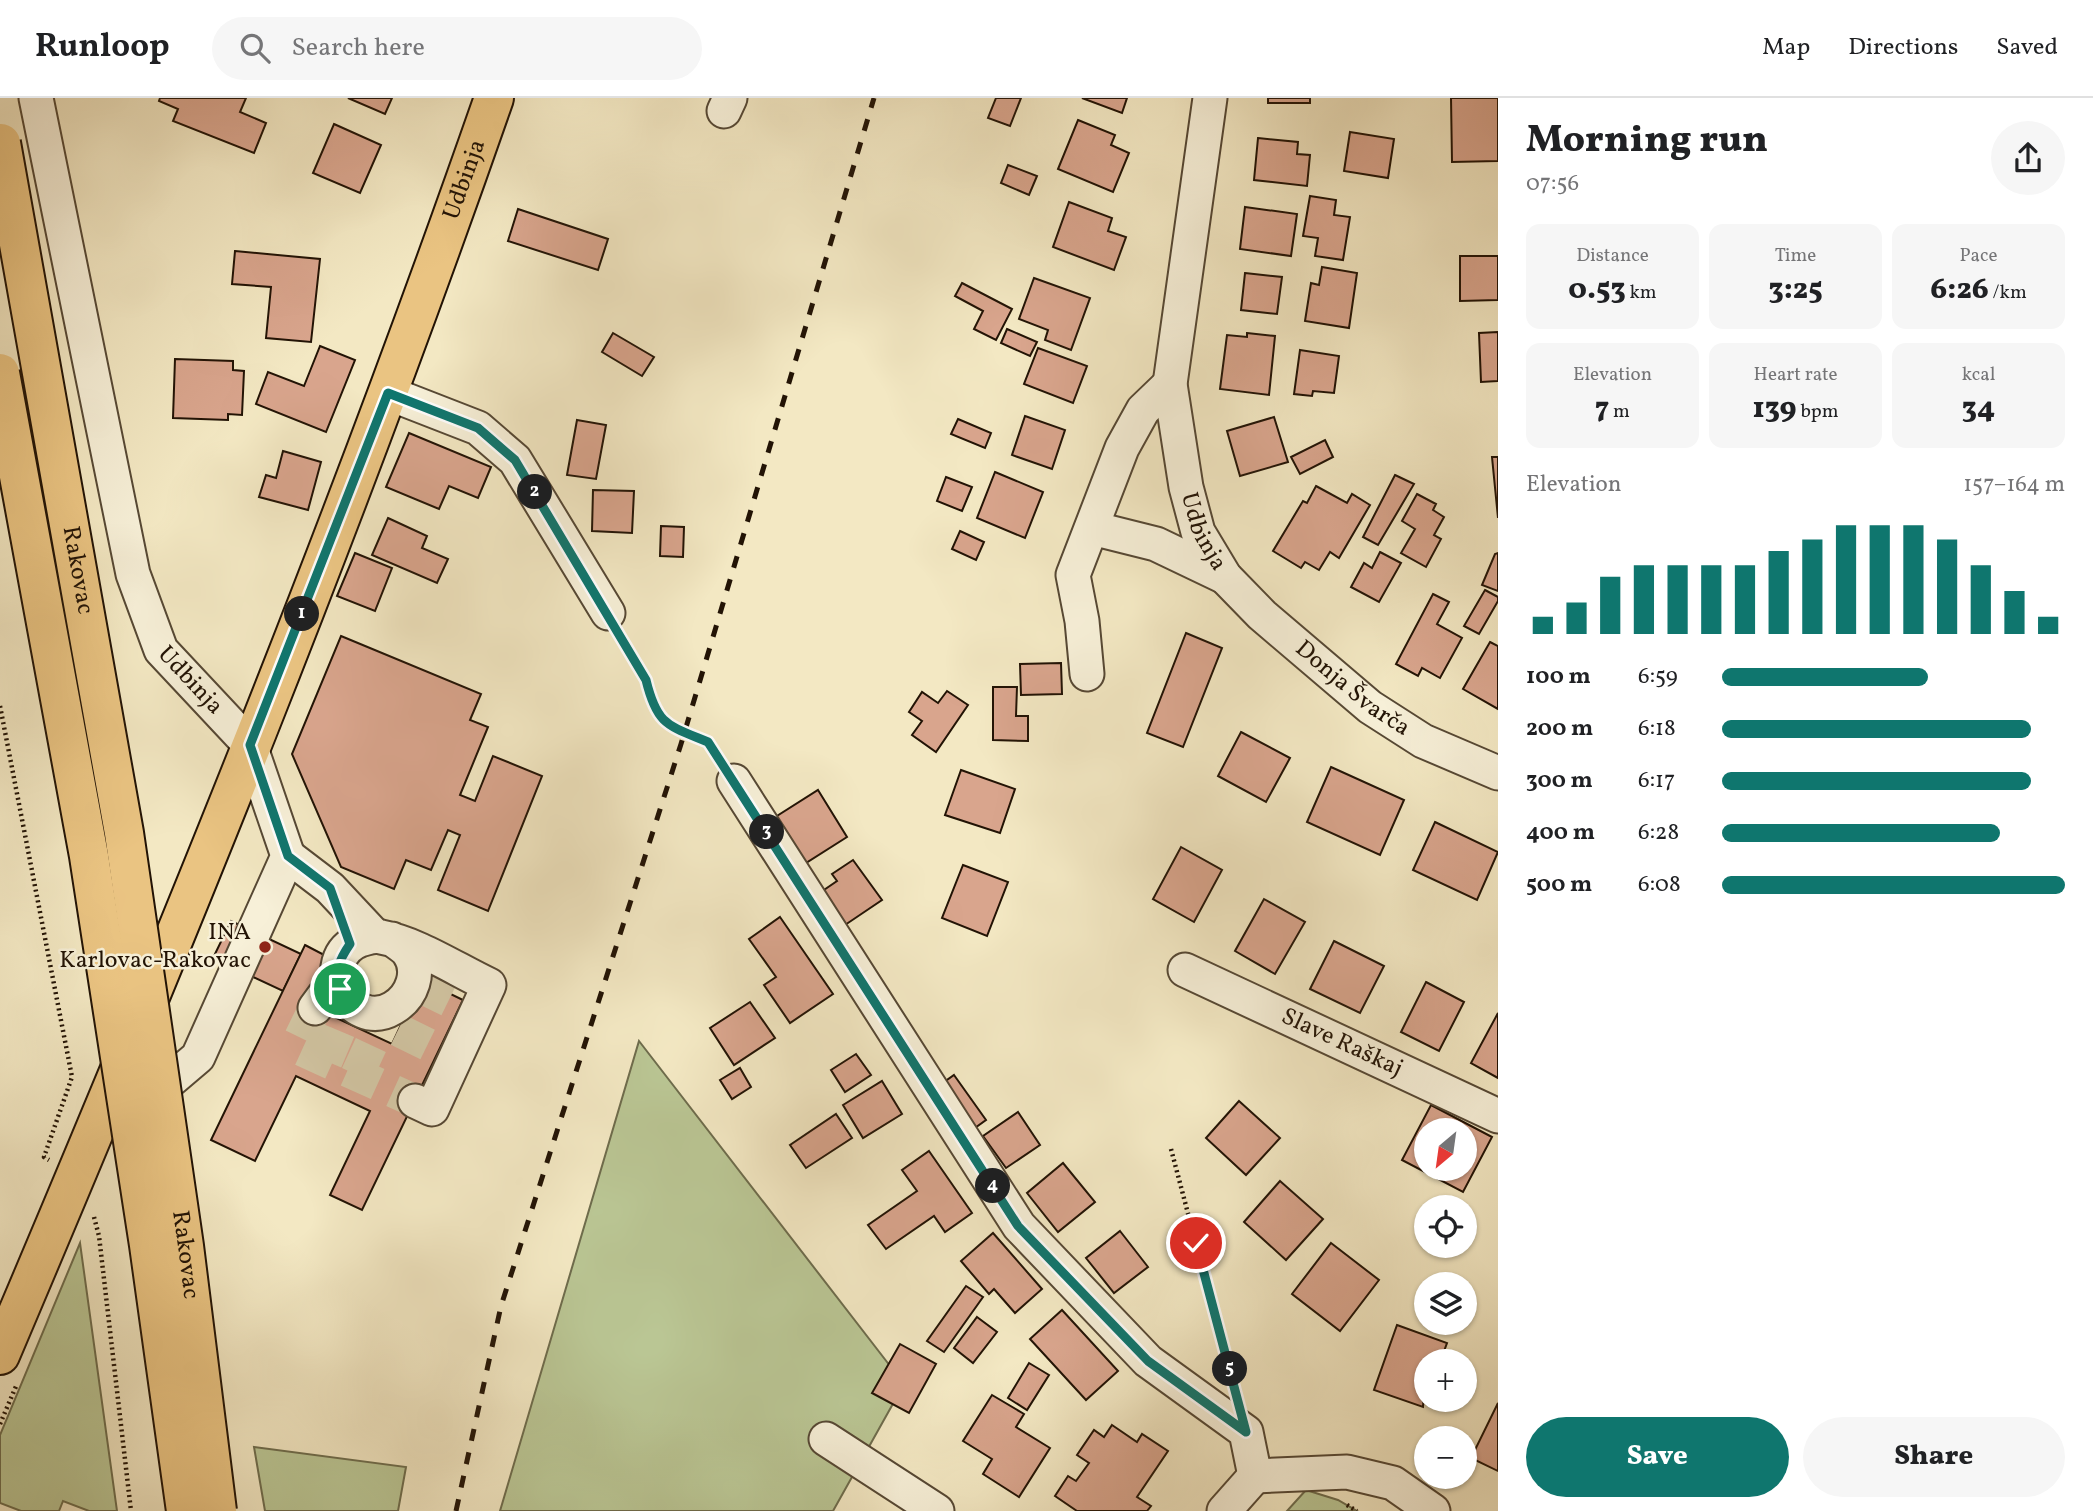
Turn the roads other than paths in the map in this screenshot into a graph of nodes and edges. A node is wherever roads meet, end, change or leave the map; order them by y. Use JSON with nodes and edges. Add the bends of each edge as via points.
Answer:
{"nodes":[{"id":1,"x":36,"y":98,"type":"edge"},
{"id":2,"x":494,"y":98,"type":"edge"},
{"id":3,"x":1210,"y":98,"type":"edge"},
{"id":4,"x":1,"y":143,"type":"edge"},
{"id":5,"x":0,"y":373,"type":"edge"},
{"id":6,"x":1170,"y":384,"type":"junction"},
{"id":7,"x":388,"y":393,"type":"junction"},
{"id":8,"x":1092,"y":528,"type":"junction"},
{"id":9,"x":1225,"y":577,"type":"junction"},
{"id":10,"x":608,"y":613,"type":"road end"},
{"id":11,"x":1087,"y":674,"type":"dead end"},
{"id":12,"x":250,"y":745,"type":"junction"},
{"id":13,"x":1498,"y":773,"type":"edge"},
{"id":14,"x":734,"y":781,"type":"road end"},
{"id":15,"x":288,"y":856,"type":"junction"},
{"id":16,"x":372,"y":939,"type":"junction"},
{"id":17,"x":1185,"y":970,"type":"dead end"},
{"id":18,"x":415,"y":1101,"type":"tunnel mouth"},
{"id":19,"x":1498,"y":1116,"type":"edge"},
{"id":20,"x":88,"y":1150,"type":"junction"},
{"id":21,"x":0,"y":1355,"type":"edge"},
{"id":22,"x":826,"y":1439,"type":"dead end"},
{"id":23,"x":1255,"y":1476,"type":"junction"},
{"id":24,"x":186,"y":1511,"type":"edge"},
{"id":25,"x":217,"y":1511,"type":"edge"},
{"id":26,"x":937,"y":1511,"type":"edge"},
{"id":27,"x":1224,"y":1511,"type":"edge"},
{"id":28,"x":1433,"y":1511,"type":"edge"}],
"edges":[{"from":1,"to":12,"type":"street","name":"Udbinja","via":[[133,574],[161,650]]},
{"from":2,"to":7,"type":"main road","name":"Udbinja"},
{"from":3,"to":6,"type":"street","name":"Udbinja"},
{"from":4,"to":25,"type":"main road","name":"Rakovac","bridge":true,"via":[[124,833]]},
{"from":5,"to":24,"type":"main road","name":"Rakovac","bridge":true,"via":[[89,856]]},
{"from":6,"to":8,"type":"street","via":[[1143,410],[1122,448]]},
{"from":6,"to":9,"type":"street","name":"Udbinja","via":[[1198,533]]},
{"from":7,"to":10,"type":"street","via":[[478,428],[515,460]]},
{"from":7,"to":12,"type":"main road","name":"Udbinja"},
{"from":8,"to":9,"type":"street","name":"Udbinja","via":[[1156,544]]},
{"from":8,"to":11,"type":"street","via":[[1073,575]]},
{"from":9,"to":13,"type":"street","name":"Donja Švarča","via":[[1262,615],[1370,707],[1423,741]]},
{"from":12,"to":15,"type":"street"},
{"from":12,"to":20,"type":"main road"},
{"from":14,"to":23,"type":"street","via":[[1018,1226],[1148,1361],[1246,1432]]},
{"from":15,"to":16,"type":"street","via":[[330,888]]},
{"from":15,"to":20,"type":"street","via":[[198,1057]]},
{"from":16,"to":16,"type":"street","via":[[409,953],[415,972],[369,1008],[338,961]]},
{"from":16,"to":18,"type":"street","via":[[489,985],[458,1031],[432,1109]]},
{"from":17,"to":19,"type":"street","name":"Slave Raškaj"},
{"from":20,"to":21,"type":"main road"},
{"from":22,"to":26,"type":"street"},
{"from":23,"to":27,"type":"street"},
{"from":23,"to":28,"type":"street","via":[[1347,1472],[1393,1483]]}]}
